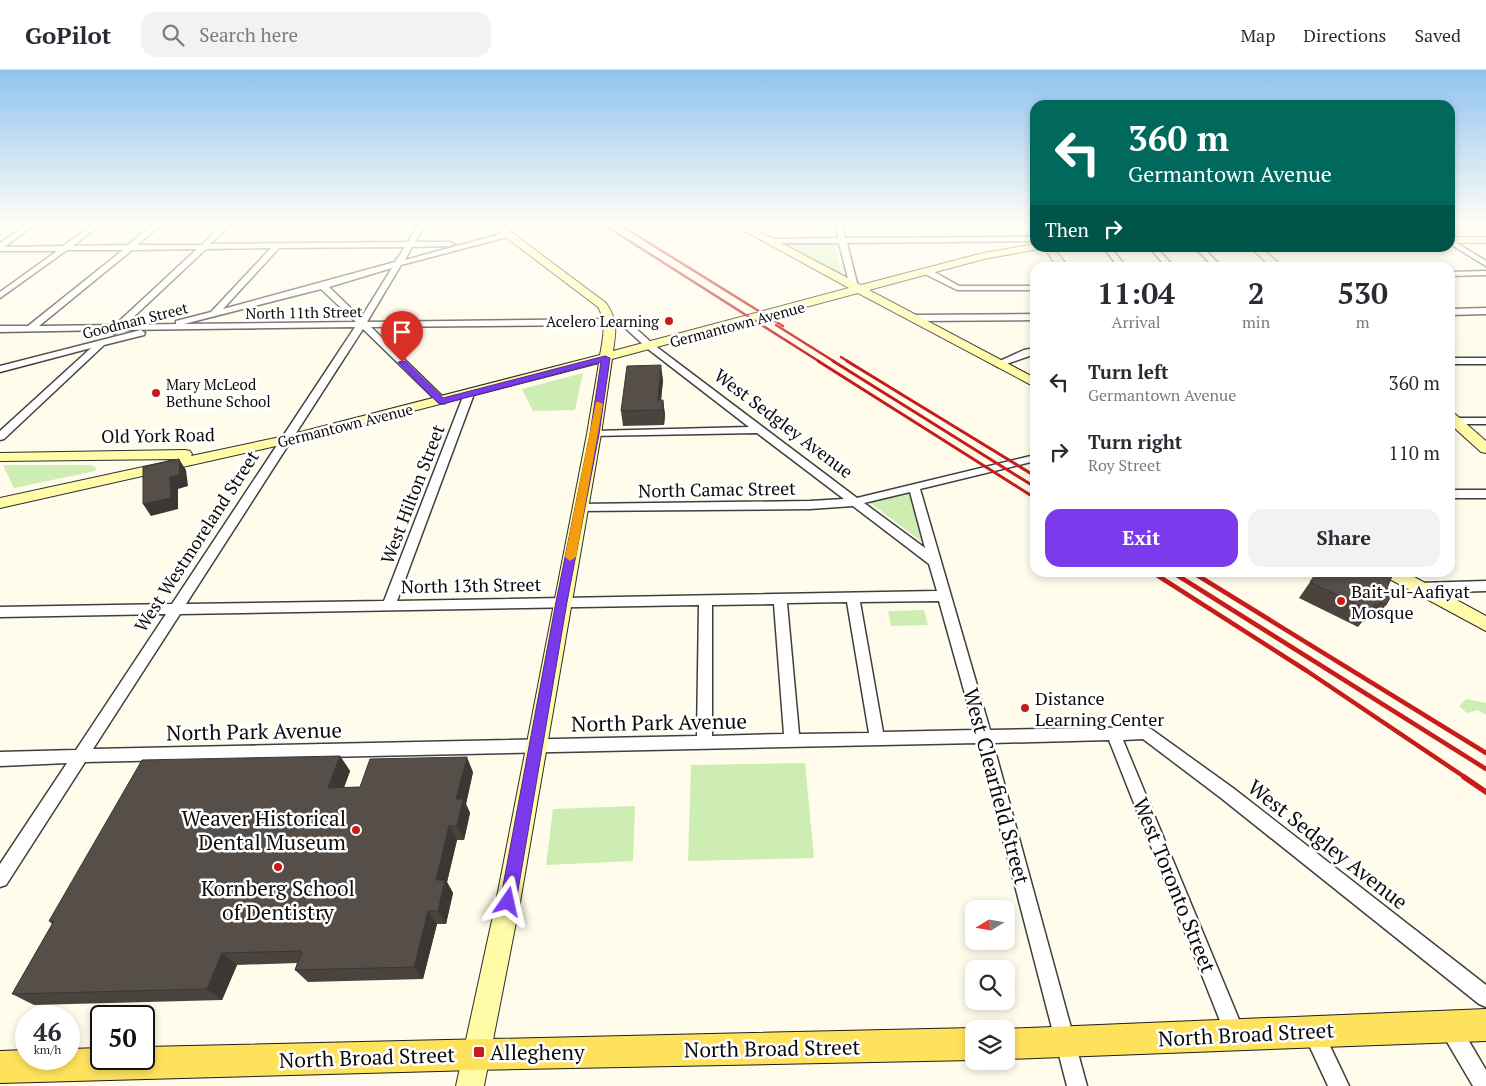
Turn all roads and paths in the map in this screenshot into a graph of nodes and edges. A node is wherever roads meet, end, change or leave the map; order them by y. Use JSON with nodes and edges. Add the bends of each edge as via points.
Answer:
{"nodes":[{"id":1,"x":35,"y":270,"type":"edge"},
{"id":2,"x":102,"y":270,"type":"edge"},
{"id":3,"x":179,"y":270,"type":"edge"},
{"id":4,"x":254,"y":270,"type":"edge"},
{"id":5,"x":378,"y":270,"type":"edge"},
{"id":6,"x":394,"y":270,"type":"edge"},
{"id":7,"x":555,"y":270,"type":"edge"},
{"id":8,"x":823,"y":270,"type":"edge"},
{"id":9,"x":851,"y":270,"type":"edge"},
{"id":10,"x":933,"y":270,"type":"edge"},
{"id":11,"x":928,"y":272,"type":"junction"},
{"id":12,"x":1486,"y":273,"type":"edge"},
{"id":13,"x":1455,"y":274,"type":"edge"},
{"id":14,"x":323,"y":286,"type":"junction"},
{"id":15,"x":1030,"y":288,"type":"edge"},
{"id":16,"x":857,"y":289,"type":"junction"},
{"id":17,"x":0,"y":296,"type":"edge"},
{"id":18,"x":1486,"y":311,"type":"edge"},
{"id":19,"x":1455,"y":312,"type":"edge"},
{"id":20,"x":214,"y":314,"type":"junction"},
{"id":21,"x":1030,"y":317,"type":"edge"},
{"id":22,"x":608,"y":318,"type":"junction"},
{"id":23,"x":913,"y":318,"type":"junction"},
{"id":24,"x":362,"y":324,"type":"junction"},
{"id":25,"x":116,"y":328,"type":"junction"},
{"id":26,"x":160,"y":328,"type":"junction"},
{"id":27,"x":0,"y":329,"type":"edge"},
{"id":28,"x":30,"y":329,"type":"junction"},
{"id":29,"x":102,"y":343,"type":"junction"},
{"id":30,"x":651,"y":347,"type":"junction"},
{"id":31,"x":1030,"y":352,"type":"edge"},
{"id":32,"x":605,"y":358,"type":"junction"},
{"id":33,"x":1455,"y":361,"type":"edge"},
{"id":34,"x":1486,"y":361,"type":"edge"},
{"id":35,"x":998,"y":364,"type":"junction"},
{"id":36,"x":0,"y":369,"type":"edge"},
{"id":37,"x":1030,"y":380,"type":"edge"},
{"id":38,"x":469,"y":394,"type":"junction"},
{"id":39,"x":442,"y":401,"type":"junction"},
{"id":40,"x":1455,"y":420,"type":"edge"},
{"id":41,"x":1486,"y":420,"type":"edge"},
{"id":42,"x":1455,"y":423,"type":"edge"},
{"id":43,"x":759,"y":430,"type":"junction"},
{"id":44,"x":594,"y":434,"type":"junction"},
{"id":45,"x":0,"y":437,"type":"edge"},
{"id":46,"x":284,"y":440,"type":"junction"},
{"id":47,"x":1486,"y":449,"type":"edge"},
{"id":48,"x":230,"y":452,"type":"junction"},
{"id":49,"x":87,"y":456,"type":"junction"},
{"id":50,"x":0,"y":457,"type":"edge"},
{"id":51,"x":1030,"y":459,"type":"edge"},
{"id":52,"x":106,"y":480,"type":"junction"},
{"id":53,"x":914,"y":488,"type":"junction"},
{"id":54,"x":1455,"y":494,"type":"edge"},
{"id":55,"x":1486,"y":494,"type":"edge"},
{"id":56,"x":854,"y":502,"type":"junction"},
{"id":57,"x":1,"y":505,"type":"edge"},
{"id":58,"x":580,"y":508,"type":"junction"},
{"id":59,"x":934,"y":561,"type":"junction"},
{"id":60,"x":1399,"y":577,"type":"edge"},
{"id":61,"x":1486,"y":586,"type":"edge"},
{"id":62,"x":1419,"y":588,"type":"junction"},
{"id":63,"x":943,"y":596,"type":"junction"},
{"id":64,"x":853,"y":598,"type":"junction"},
{"id":65,"x":780,"y":599,"type":"junction"},
{"id":66,"x":706,"y":601,"type":"junction"},
{"id":67,"x":562,"y":602,"type":"junction"},
{"id":68,"x":388,"y":606,"type":"junction"},
{"id":69,"x":174,"y":610,"type":"junction"},
{"id":70,"x":0,"y":612,"type":"edge"},
{"id":71,"x":1486,"y":624,"type":"edge"},
{"id":72,"x":1138,"y":734,"type":"joint"},
{"id":73,"x":1114,"y":735,"type":"junction"},
{"id":74,"x":983,"y":736,"type":"junction"},
{"id":75,"x":877,"y":738,"type":"junction"},
{"id":76,"x":792,"y":740,"type":"junction"},
{"id":77,"x":704,"y":742,"type":"junction"},
{"id":78,"x":536,"y":746,"type":"junction"},
{"id":79,"x":80,"y":756,"type":"junction"},
{"id":80,"x":0,"y":760,"type":"edge"},
{"id":81,"x":0,"y":879,"type":"edge"},
{"id":82,"x":1486,"y":996,"type":"edge"},
{"id":83,"x":1486,"y":1024,"type":"edge"},
{"id":84,"x":1448,"y":1026,"type":"junction"},
{"id":85,"x":1312,"y":1030,"type":"junction"},
{"id":86,"x":1236,"y":1035,"type":"junction"},
{"id":87,"x":1065,"y":1042,"type":"junction"},
{"id":88,"x":1015,"y":1043,"type":"edge"},
{"id":89,"x":965,"y":1044,"type":"edge"},
{"id":90,"x":476,"y":1054,"type":"junction"},
{"id":91,"x":0,"y":1067,"type":"edge"},
{"id":92,"x":470,"y":1086,"type":"edge"},
{"id":93,"x":1077,"y":1086,"type":"edge"},
{"id":94,"x":1339,"y":1086,"type":"edge"},
{"id":95,"x":1484,"y":1086,"type":"edge"}],
"edges":[{"from":1,"to":17,"type":"street"},
{"from":2,"to":28,"type":"street"},
{"from":3,"to":25,"type":"street"},
{"from":4,"to":20,"type":"street"},
{"from":5,"to":14,"type":"street","name":"Goodman Street"},
{"from":6,"to":24,"type":"street","name":"West Westmoreland Street"},
{"from":7,"to":22,"type":"main road","name":"West Sedgley Avenue","via":[[602,305]]},
{"from":8,"to":16,"type":"main road"},
{"from":9,"to":16,"type":"street"},
{"from":10,"to":11,"type":"main road","name":"Germantown Avenue"},
{"from":11,"to":15,"type":"street","via":[[957,288]]},
{"from":11,"to":16,"type":"main road","name":"Germantown Avenue"},
{"from":12,"to":13,"type":"street"},
{"from":14,"to":20,"type":"street","name":"Goodman Street"},
{"from":14,"to":24,"type":"street"},
{"from":16,"to":23,"type":"main road"},
{"from":16,"to":30,"type":"main road","name":"Germantown Avenue"},
{"from":18,"to":19,"type":"street"},
{"from":20,"to":26,"type":"street","name":"Goodman Street"},
{"from":21,"to":23,"type":"street"},
{"from":22,"to":24,"type":"street","name":"North 11th Street"},
{"from":22,"to":30,"type":"street","name":"West Sedgley Avenue","via":[[626,324]]},
{"from":22,"to":32,"type":"main road","via":[[609,339]]},
{"from":23,"to":35,"type":"main road"},
{"from":24,"to":26,"type":"street","name":"North 11th Street"},
{"from":24,"to":39,"type":"street"},
{"from":24,"to":46,"type":"street","name":"West Westmoreland Street"},
{"from":25,"to":26,"type":"street","name":"North 11th Street"},
{"from":25,"to":28,"type":"street","name":"North 11th Street"},
{"from":25,"to":29,"type":"street"},
{"from":26,"to":29,"type":"street","name":"Goodman Street"},
{"from":27,"to":28,"type":"street","name":"North 11th Street"},
{"from":29,"to":36,"type":"street","name":"Goodman Street"},
{"from":29,"to":45,"type":"street"},
{"from":30,"to":32,"type":"main road","name":"Germantown Avenue"},
{"from":30,"to":43,"type":"street","name":"West Sedgley Avenue"},
{"from":31,"to":35,"type":"street"},
{"from":32,"to":38,"type":"main road","name":"Germantown Avenue"},
{"from":32,"to":44,"type":"main road"},
{"from":33,"to":34,"type":"street"},
{"from":35,"to":37,"type":"main road"},
{"from":38,"to":39,"type":"main road","name":"Germantown Avenue"},
{"from":38,"to":68,"type":"street","name":"West Hilton Street"},
{"from":39,"to":46,"type":"main road","name":"Germantown Avenue"},
{"from":40,"to":41,"type":"street"},
{"from":42,"to":47,"type":"main road"},
{"from":43,"to":44,"type":"street"},
{"from":43,"to":56,"type":"street","name":"West Sedgley Avenue"},
{"from":44,"to":58,"type":"main road"},
{"from":46,"to":48,"type":"main road","name":"Germantown Avenue"},
{"from":46,"to":69,"type":"street","name":"West Westmoreland Street"},
{"from":48,"to":49,"type":"main road","name":"Old York Road"},
{"from":48,"to":52,"type":"main road","name":"Germantown Avenue"},
{"from":49,"to":50,"type":"main road","name":"Old York Road"},
{"from":49,"to":52,"type":"main road","name":"Old York Road","via":[[106,464]]},
{"from":51,"to":53,"type":"street","name":"North Camac Street"},
{"from":52,"to":57,"type":"main road","name":"Germantown Avenue"},
{"from":53,"to":56,"type":"street","name":"North Camac Street"},
{"from":53,"to":59,"type":"street","name":"West Clearfield Street"},
{"from":54,"to":55,"type":"street"},
{"from":56,"to":58,"type":"street","name":"North Camac Street"},
{"from":56,"to":59,"type":"street","name":"West Sedgley Avenue"},
{"from":58,"to":67,"type":"main road"},
{"from":59,"to":63,"type":"street","name":"West Clearfield Street"},
{"from":60,"to":62,"type":"main road"},
{"from":61,"to":62,"type":"street"},
{"from":62,"to":71,"type":"main road"},
{"from":63,"to":64,"type":"street","name":"North 13th Street"},
{"from":63,"to":74,"type":"street","name":"West Clearfield Street"},
{"from":64,"to":65,"type":"street","name":"North 13th Street"},
{"from":64,"to":75,"type":"street"},
{"from":65,"to":66,"type":"street","name":"North 13th Street"},
{"from":65,"to":76,"type":"street"},
{"from":66,"to":67,"type":"street","name":"North 13th Street"},
{"from":66,"to":77,"type":"street"},
{"from":67,"to":68,"type":"street","name":"North 13th Street"},
{"from":67,"to":78,"type":"main road"},
{"from":68,"to":69,"type":"street","name":"North 13th Street"},
{"from":69,"to":70,"type":"street","name":"North 13th Street"},
{"from":69,"to":79,"type":"street","name":"West Westmoreland Street"},
{"from":72,"to":73,"type":"street","name":"North Park Avenue"},
{"from":72,"to":82,"type":"street","name":"West Sedgley Avenue","via":[[1146,734],[1188,763]]},
{"from":73,"to":74,"type":"street","name":"North Park Avenue"},
{"from":73,"to":86,"type":"street","name":"West Toronto Street"},
{"from":74,"to":75,"type":"street","name":"North Park Avenue"},
{"from":74,"to":87,"type":"street","name":"West Clearfield Street"},
{"from":75,"to":76,"type":"street","name":"North Park Avenue"},
{"from":76,"to":77,"type":"street","name":"North Park Avenue"},
{"from":77,"to":78,"type":"street","name":"North Park Avenue"},
{"from":78,"to":79,"type":"street","name":"North Park Avenue"},
{"from":78,"to":90,"type":"main road"},
{"from":79,"to":80,"type":"street","name":"North Park Avenue"},
{"from":79,"to":81,"type":"street","name":"West Westmoreland Street"},
{"from":83,"to":84,"type":"main road","name":"North Broad Street"},
{"from":84,"to":85,"type":"main road","name":"North Broad Street"},
{"from":84,"to":95,"type":"street"},
{"from":85,"to":86,"type":"main road","name":"North Broad Street"},
{"from":85,"to":94,"type":"street"},
{"from":86,"to":87,"type":"main road","name":"North Broad Street"},
{"from":87,"to":88,"type":"main road","name":"North Broad Street"},
{"from":87,"to":93,"type":"street","name":"West Clearfield Street"},
{"from":89,"to":90,"type":"main road","name":"North Broad Street"},
{"from":90,"to":91,"type":"main road","name":"North Broad Street"},
{"from":90,"to":92,"type":"main road"}]}
